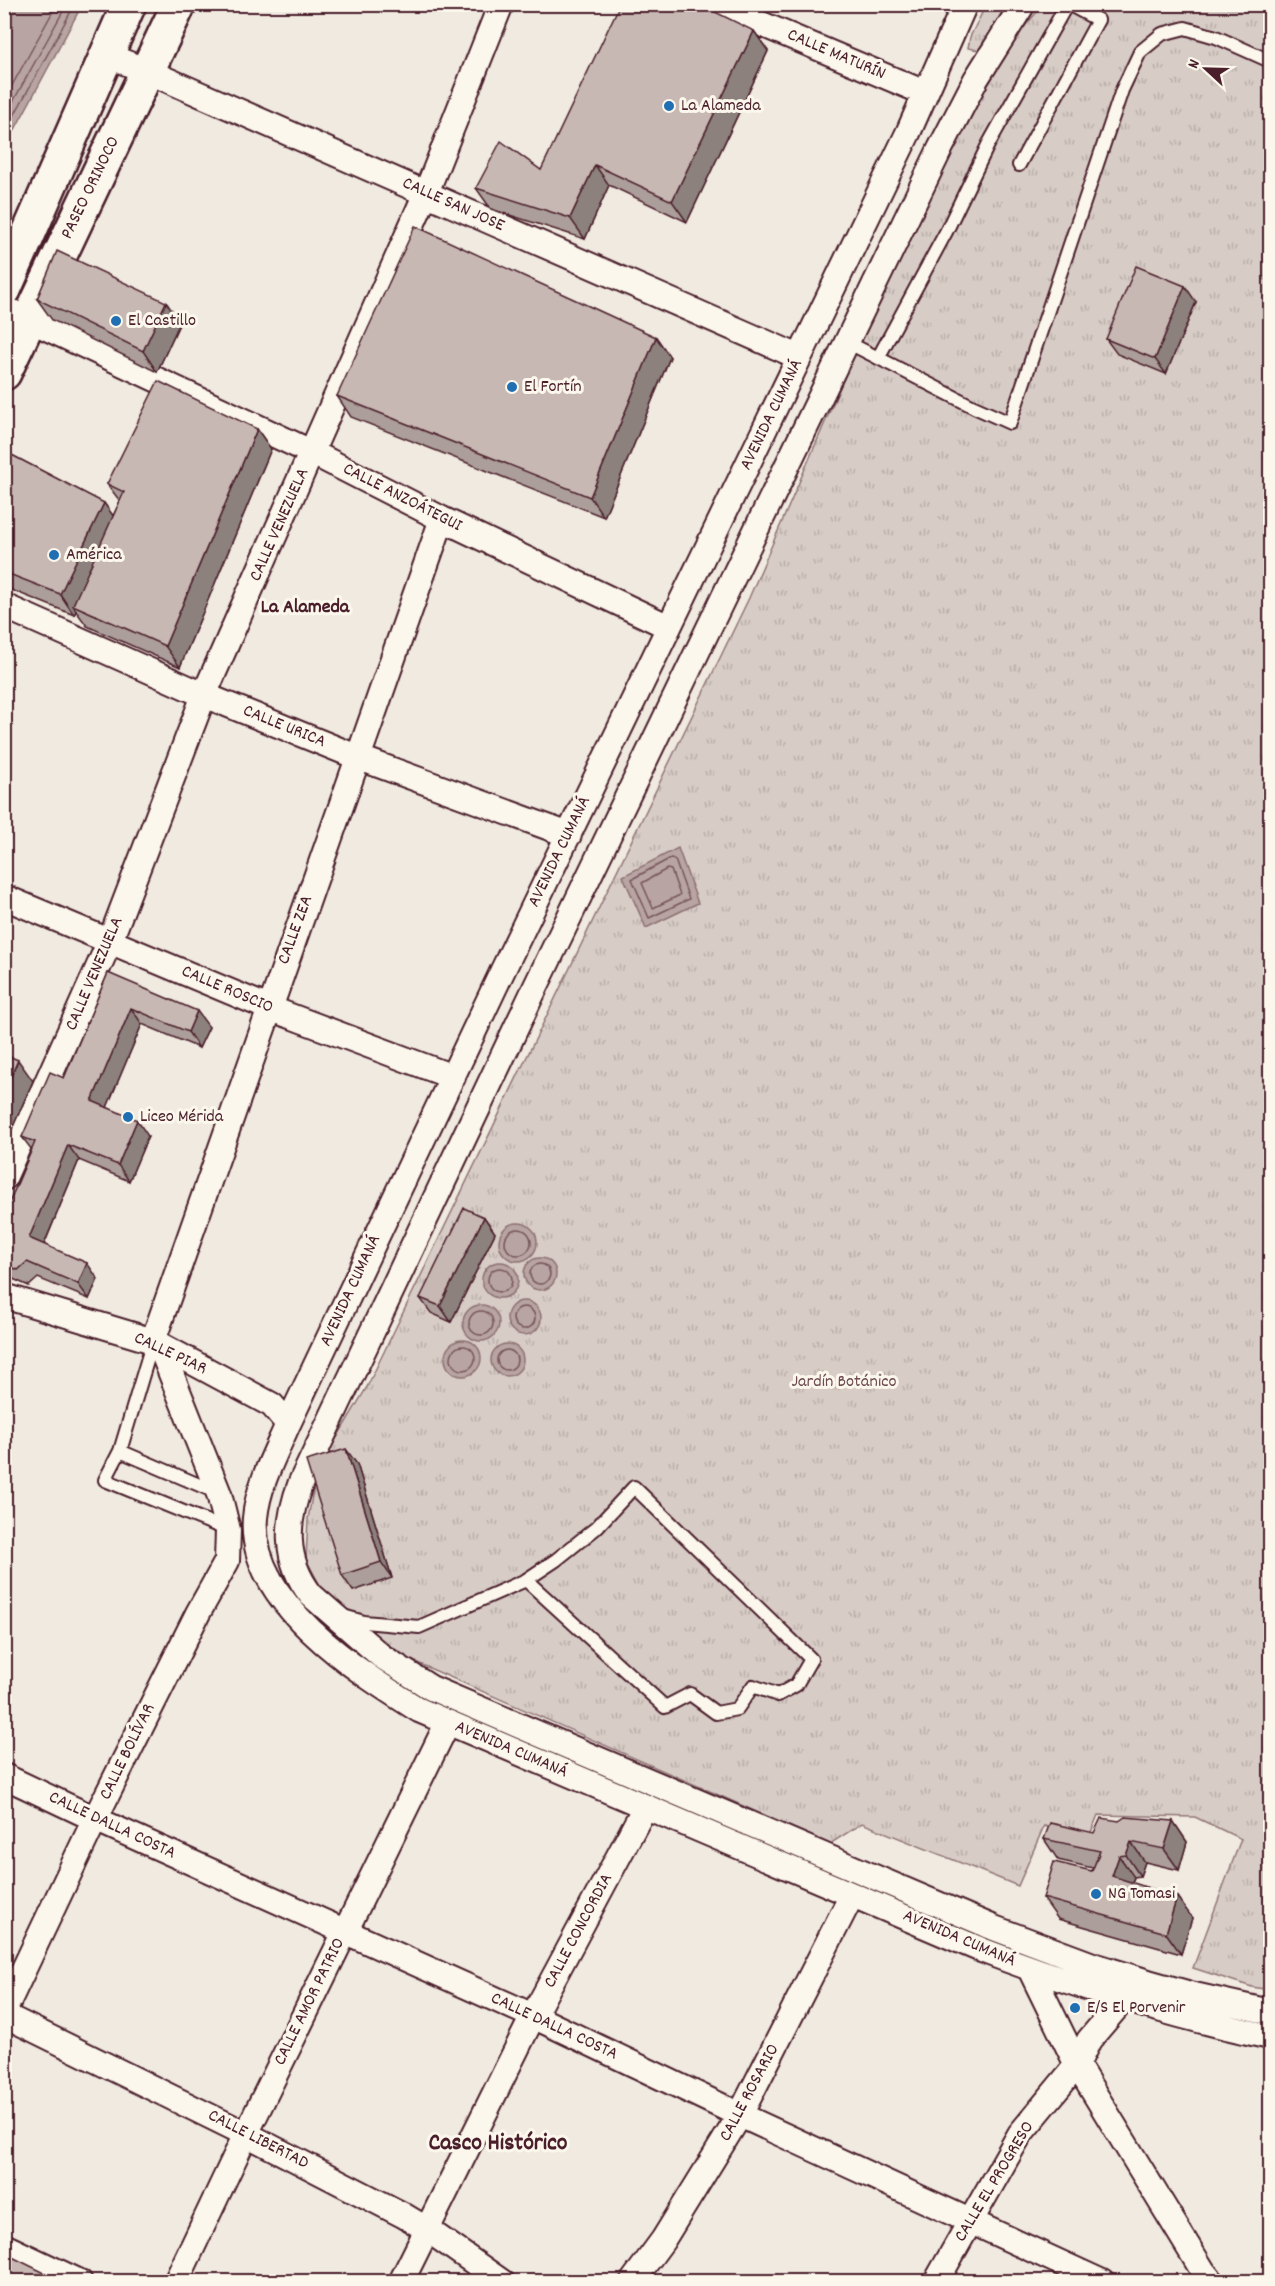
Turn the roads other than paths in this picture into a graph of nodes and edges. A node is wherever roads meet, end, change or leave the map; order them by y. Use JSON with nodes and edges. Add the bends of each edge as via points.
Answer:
{"nodes":[{"id":1,"x":129,"y":4,"type":"edge"},
{"id":2,"x":179,"y":4,"type":"edge"},
{"id":3,"x":501,"y":4,"type":"edge"},
{"id":4,"x":714,"y":4,"type":"edge"},
{"id":5,"x":965,"y":4,"type":"edge"},
{"id":6,"x":1023,"y":4,"type":"edge"},
{"id":7,"x":1067,"y":4,"type":"edge"},
{"id":8,"x":106,"y":56,"type":"junction"},
{"id":9,"x":1270,"y":61,"type":"edge"},
{"id":10,"x":147,"y":71,"type":"junction"},
{"id":11,"x":925,"y":93,"type":"junction"},
{"id":12,"x":1019,"y":165,"type":"dead end"},
{"id":13,"x":426,"y":193,"type":"junction"},
{"id":14,"x":4,"y":290,"type":"edge"},
{"id":15,"x":17,"y":314,"type":"edge"},
{"id":16,"x":847,"y":342,"type":"junction"},
{"id":17,"x":800,"y":357,"type":"junction"},
{"id":18,"x":878,"y":358,"type":"junction"},
{"id":19,"x":4,"y":373,"type":"edge"},
{"id":20,"x":313,"y":453,"type":"junction"},
{"id":21,"x":442,"y":519,"type":"junction"},
{"id":22,"x":4,"y":606,"type":"edge"},
{"id":23,"x":669,"y":627,"type":"junction"},
{"id":24,"x":204,"y":695,"type":"junction"},
{"id":25,"x":357,"y":757,"type":"junction"},
{"id":26,"x":568,"y":835,"type":"junction"},
{"id":27,"x":4,"y":897,"type":"edge"},
{"id":28,"x":110,"y":941,"type":"junction"},
{"id":29,"x":268,"y":1008,"type":"junction"},
{"id":30,"x":453,"y":1077,"type":"junction"},
{"id":31,"x":4,"y":1178,"type":"edge"},
{"id":32,"x":4,"y":1296,"type":"edge"},
{"id":33,"x":156,"y":1343,"type":"junction"},
{"id":34,"x":288,"y":1424,"type":"junction"},
{"id":35,"x":120,"y":1451,"type":"junction"},
{"id":36,"x":219,"y":1494,"type":"junction"},
{"id":37,"x":228,"y":1530,"type":"junction"},
{"id":38,"x":526,"y":1580,"type":"junction"},
{"id":39,"x":328,"y":1611,"type":"junction"},
{"id":40,"x":447,"y":1724,"type":"junction"},
{"id":41,"x":4,"y":1776,"type":"edge"},
{"id":42,"x":645,"y":1807,"type":"junction"},
{"id":43,"x":95,"y":1819,"type":"junction"},
{"id":44,"x":852,"y":1895,"type":"junction"},
{"id":45,"x":345,"y":1931,"type":"junction"},
{"id":46,"x":1030,"y":1969,"type":"junction"},
{"id":47,"x":1123,"y":2000,"type":"junction"},
{"id":48,"x":1270,"y":2012,"type":"edge"},
{"id":49,"x":4,"y":2013,"type":"edge"},
{"id":50,"x":533,"y":2016,"type":"junction"},
{"id":51,"x":1270,"y":2037,"type":"edge"},
{"id":52,"x":1077,"y":2065,"type":"junction"},
{"id":53,"x":740,"y":2115,"type":"junction"},
{"id":54,"x":246,"y":2134,"type":"junction"},
{"id":55,"x":971,"y":2222,"type":"junction"},
{"id":56,"x":428,"y":2230,"type":"junction"},
{"id":57,"x":4,"y":2246,"type":"edge"},
{"id":58,"x":80,"y":2282,"type":"edge"},
{"id":59,"x":176,"y":2282,"type":"edge"},
{"id":60,"x":401,"y":2282,"type":"edge"},
{"id":61,"x":502,"y":2282,"type":"edge"},
{"id":62,"x":632,"y":2282,"type":"edge"},
{"id":63,"x":936,"y":2282,"type":"edge"},
{"id":64,"x":1102,"y":2282,"type":"edge"},
{"id":65,"x":1212,"y":2282,"type":"edge"}],
"edges":[{"from":1,"to":8,"type":"street","name":"PASEO ORINOCO"},
{"from":2,"to":10,"type":"street","name":"PASEO ORINOCO"},
{"from":3,"to":13,"type":"street","name":"CALLE VENEZUELA"},
{"from":4,"to":11,"type":"street","name":"CALLE MATURÍN"},
{"from":5,"to":11,"type":"street","name":"AVENIDA CUMANÁ"},
{"from":6,"to":16,"type":"street","name":"AVENIDA CUMANÁ","via":[[976,79]]},
{"from":7,"to":12,"type":"lane","via":[[1098,20]]},
{"from":7,"to":18,"type":"lane","via":[[988,145]]},
{"from":8,"to":10,"type":"street","name":"CALLE SAN JOSE"},
{"from":8,"to":14,"type":"street","name":"PASEO ORINOCO"},
{"from":9,"to":18,"type":"lane","via":[[1185,28],[1162,34],[1140,52],[1122,90],[1010,423]]},
{"from":10,"to":13,"type":"street","name":"CALLE SAN JOSE"},
{"from":10,"to":15,"type":"street","name":"PASEO ORINOCO"},
{"from":11,"to":17,"type":"street","name":"AVENIDA CUMANÁ"},
{"from":13,"to":17,"type":"street","name":"CALLE SAN JOSE"},
{"from":13,"to":20,"type":"street","name":"CALLE VENEZUELA"},
{"from":15,"to":19,"type":"street","name":"PASEO ORINOCO"},
{"from":15,"to":20,"type":"street","name":"CALLE ANZOÁTEGUI"},
{"from":16,"to":18,"type":"lane"},
{"from":16,"to":39,"type":"street","name":"AVENIDA CUMANÁ","via":[[301,1482],[290,1520],[291,1553],[303,1585]]},
{"from":17,"to":23,"type":"street","name":"AVENIDA CUMANÁ"},
{"from":20,"to":21,"type":"street","name":"CALLE ANZOÁTEGUI"},
{"from":20,"to":24,"type":"street","name":"CALLE VENEZUELA"},
{"from":21,"to":23,"type":"street","name":"CALLE ANZOÁTEGUI"},
{"from":21,"to":25,"type":"street","name":"CALLE ZEA"},
{"from":22,"to":24,"type":"street","name":"CALLE URICA"},
{"from":23,"to":26,"type":"street","name":"AVENIDA CUMANÁ"},
{"from":24,"to":25,"type":"street","name":"CALLE URICA"},
{"from":24,"to":28,"type":"street","name":"CALLE VENEZUELA"},
{"from":25,"to":26,"type":"street","name":"CALLE URICA"},
{"from":25,"to":29,"type":"street","name":"CALLE ZEA"},
{"from":26,"to":30,"type":"street","name":"AVENIDA CUMANÁ"},
{"from":27,"to":28,"type":"street","name":"CALLE ROSCIO"},
{"from":28,"to":29,"type":"street","name":"CALLE ROSCIO"},
{"from":28,"to":31,"type":"street","name":"CALLE VENEZUELA"},
{"from":29,"to":30,"type":"street","name":"CALLE ROSCIO"},
{"from":29,"to":33,"type":"street","name":"CALLE ZEA"},
{"from":30,"to":34,"type":"street","name":"AVENIDA CUMANÁ"},
{"from":32,"to":33,"type":"street","name":"CALLE PIAR"},
{"from":33,"to":34,"type":"street","name":"CALLE PIAR","via":[[272,1405]]},
{"from":33,"to":35,"type":"lane"},
{"from":33,"to":36,"type":"street"},
{"from":34,"to":40,"type":"street","name":"AVENIDA CUMANÁ","via":[[261,1488],[255,1521],[267,1577],[294,1613],[366,1676]]},
{"from":35,"to":36,"type":"lane"},
{"from":35,"to":37,"type":"lane","via":[[105,1480]]},
{"from":36,"to":37,"type":"street"},
{"from":37,"to":43,"type":"street","name":"CALLE BOLÍVAR","via":[[227,1561]]},
{"from":38,"to":38,"type":"lane","via":[[596,1528],[634,1487],[811,1659],[796,1685],[778,1695],[753,1686],[737,1710],[716,1713],[690,1694],[664,1707]]},
{"from":38,"to":39,"type":"lane","via":[[419,1628],[364,1622]]},
{"from":39,"to":48,"type":"street","name":"AVENIDA CUMANÁ","via":[[381,1656],[458,1701],[994,1928],[1126,1975]]},
{"from":40,"to":42,"type":"street","name":"AVENIDA CUMANÁ"},
{"from":40,"to":45,"type":"street","name":"CALLE AMOR PATRIO"},
{"from":41,"to":43,"type":"street","name":"CALLE DALLA COSTA"},
{"from":42,"to":44,"type":"street","name":"AVENIDA CUMANÁ"},
{"from":42,"to":50,"type":"street","name":"CALLE CONCORDIA"},
{"from":43,"to":45,"type":"street","name":"CALLE DALLA COSTA"},
{"from":43,"to":49,"type":"street","name":"CALLE BOLÍVAR"},
{"from":44,"to":46,"type":"street","name":"AVENIDA CUMANÁ"},
{"from":44,"to":53,"type":"street","name":"CALLE ROSARIO"},
{"from":45,"to":50,"type":"street","name":"CALLE DALLA COSTA"},
{"from":45,"to":54,"type":"street","name":"CALLE AMOR PATRIO"},
{"from":46,"to":47,"type":"street","name":"AVENIDA CUMANÁ"},
{"from":46,"to":52,"type":"street"},
{"from":47,"to":51,"type":"street","name":"AVENIDA CUMANÁ"},
{"from":47,"to":52,"type":"street","name":"CALLE EL PROGRESO","via":[[1089,2040]]},
{"from":49,"to":54,"type":"street","name":"CALLE LIBERTAD"},
{"from":50,"to":53,"type":"street","name":"CALLE DALLA COSTA"},
{"from":50,"to":56,"type":"street","name":"CALLE CONCORDIA"},
{"from":52,"to":55,"type":"street","name":"CALLE EL PROGRESO","via":[[1020,2134]]},
{"from":52,"to":65,"type":"street"},
{"from":53,"to":55,"type":"street","name":"CALLE DALLA COSTA"},
{"from":53,"to":62,"type":"street","name":"CALLE ROSARIO","via":[[663,2240]]},
{"from":54,"to":56,"type":"street","name":"CALLE LIBERTAD"},
{"from":54,"to":59,"type":"street","name":"CALLE AMOR PATRIO"},
{"from":55,"to":63,"type":"street","name":"CALLE EL PROGRESO"},
{"from":55,"to":64,"type":"street","name":"CALLE DALLA COSTA"},
{"from":56,"to":60,"type":"street","name":"CALLE CONCORDIA"},
{"from":56,"to":61,"type":"street","name":"CALLE LIBERTAD"},
{"from":57,"to":58,"type":"street"}]}
